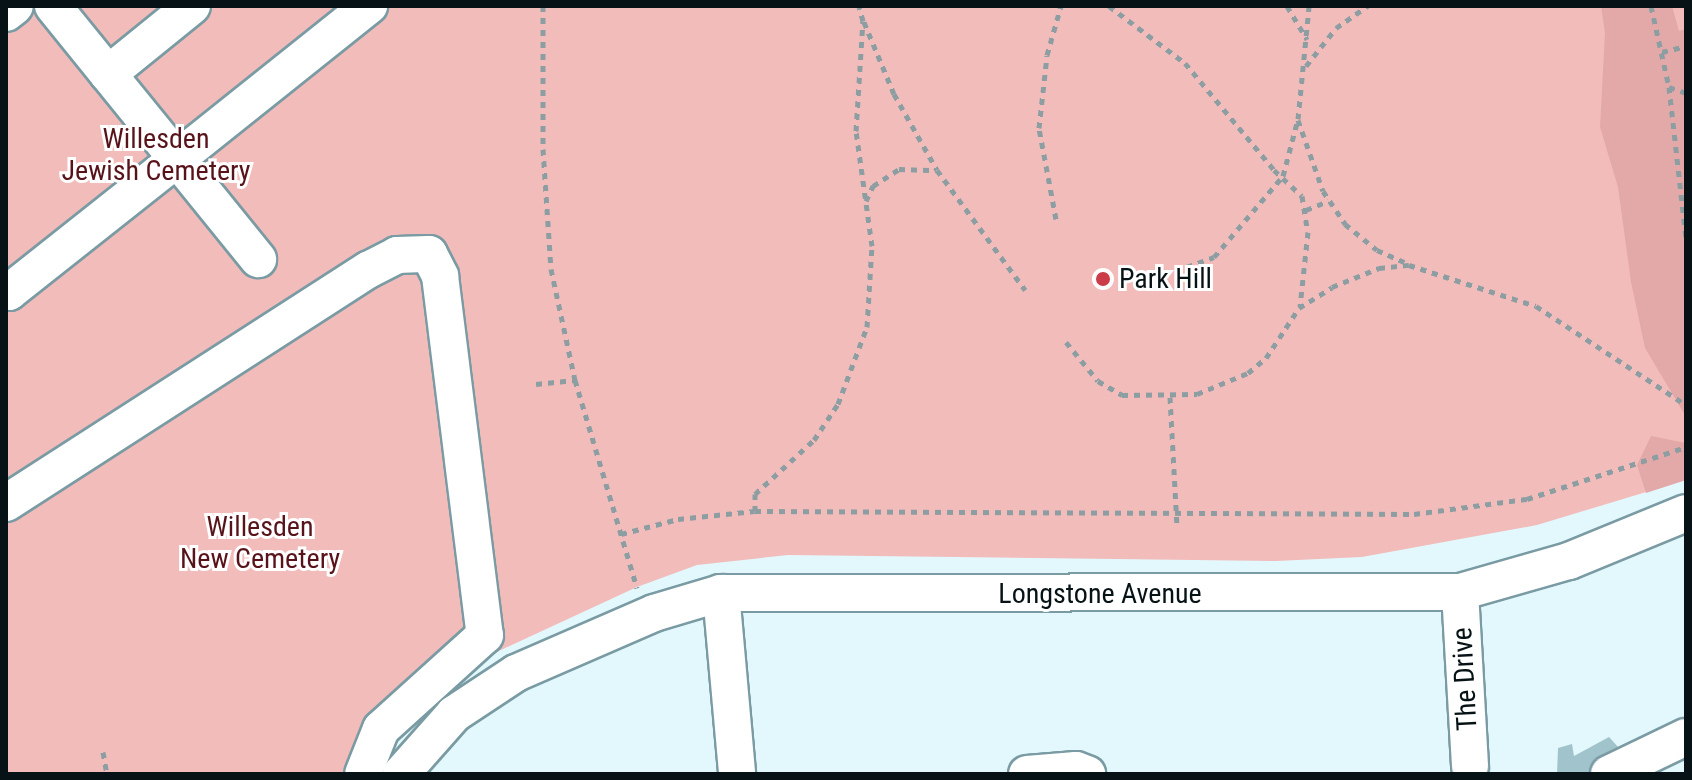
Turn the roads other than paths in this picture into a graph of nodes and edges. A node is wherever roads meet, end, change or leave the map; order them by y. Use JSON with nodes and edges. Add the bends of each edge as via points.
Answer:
{"nodes":[{"id":1,"x":15,"y":6,"type":"edge"},
{"id":2,"x":53,"y":6,"type":"edge"},
{"id":3,"x":192,"y":6,"type":"edge"},
{"id":4,"x":369,"y":6,"type":"edge"},
{"id":5,"x":6,"y":13,"type":"edge"},
{"id":6,"x":108,"y":74,"type":"junction"},
{"id":7,"x":177,"y":159,"type":"junction"},
{"id":8,"x":258,"y":259,"type":"dead end"},
{"id":9,"x":6,"y":288,"type":"edge"},
{"id":10,"x":6,"y":503,"type":"edge"},
{"id":11,"x":1686,"y":513,"type":"edge"},
{"id":12,"x":1460,"y":592,"type":"junction"},
{"id":13,"x":721,"y":593,"type":"junction"},
{"id":14,"x":1686,"y":737,"type":"edge"},
{"id":15,"x":1470,"y":766,"type":"dead end"},
{"id":16,"x":363,"y":774,"type":"edge"},
{"id":17,"x":401,"y":774,"type":"edge"},
{"id":18,"x":737,"y":774,"type":"edge"},
{"id":19,"x":1027,"y":774,"type":"edge"},
{"id":20,"x":1087,"y":774,"type":"edge"},
{"id":21,"x":1609,"y":774,"type":"edge"}],
"edges":[{"from":1,"to":5,"type":"street"},
{"from":2,"to":6,"type":"street"},
{"from":3,"to":6,"type":"street"},
{"from":4,"to":7,"type":"street"},
{"from":6,"to":7,"type":"street"},
{"from":7,"to":8,"type":"street"},
{"from":7,"to":9,"type":"street","via":[[9,292]]},
{"from":10,"to":16,"type":"street","via":[[368,270],[397,255],[429,254],[440,276],[485,635],[381,729]]},
{"from":11,"to":12,"type":"street","name":"Longstone Avenue","via":[[1569,561]]},
{"from":12,"to":13,"type":"street","name":"Longstone Avenue"},
{"from":12,"to":15,"type":"street","name":"The Drive"},
{"from":13,"to":17,"type":"street","name":"Longstone Avenue","via":[[654,613],[516,673],[454,714]]},
{"from":13,"to":18,"type":"street"},
{"from":14,"to":21,"type":"street"},
{"from":19,"to":20,"type":"street"}]}
